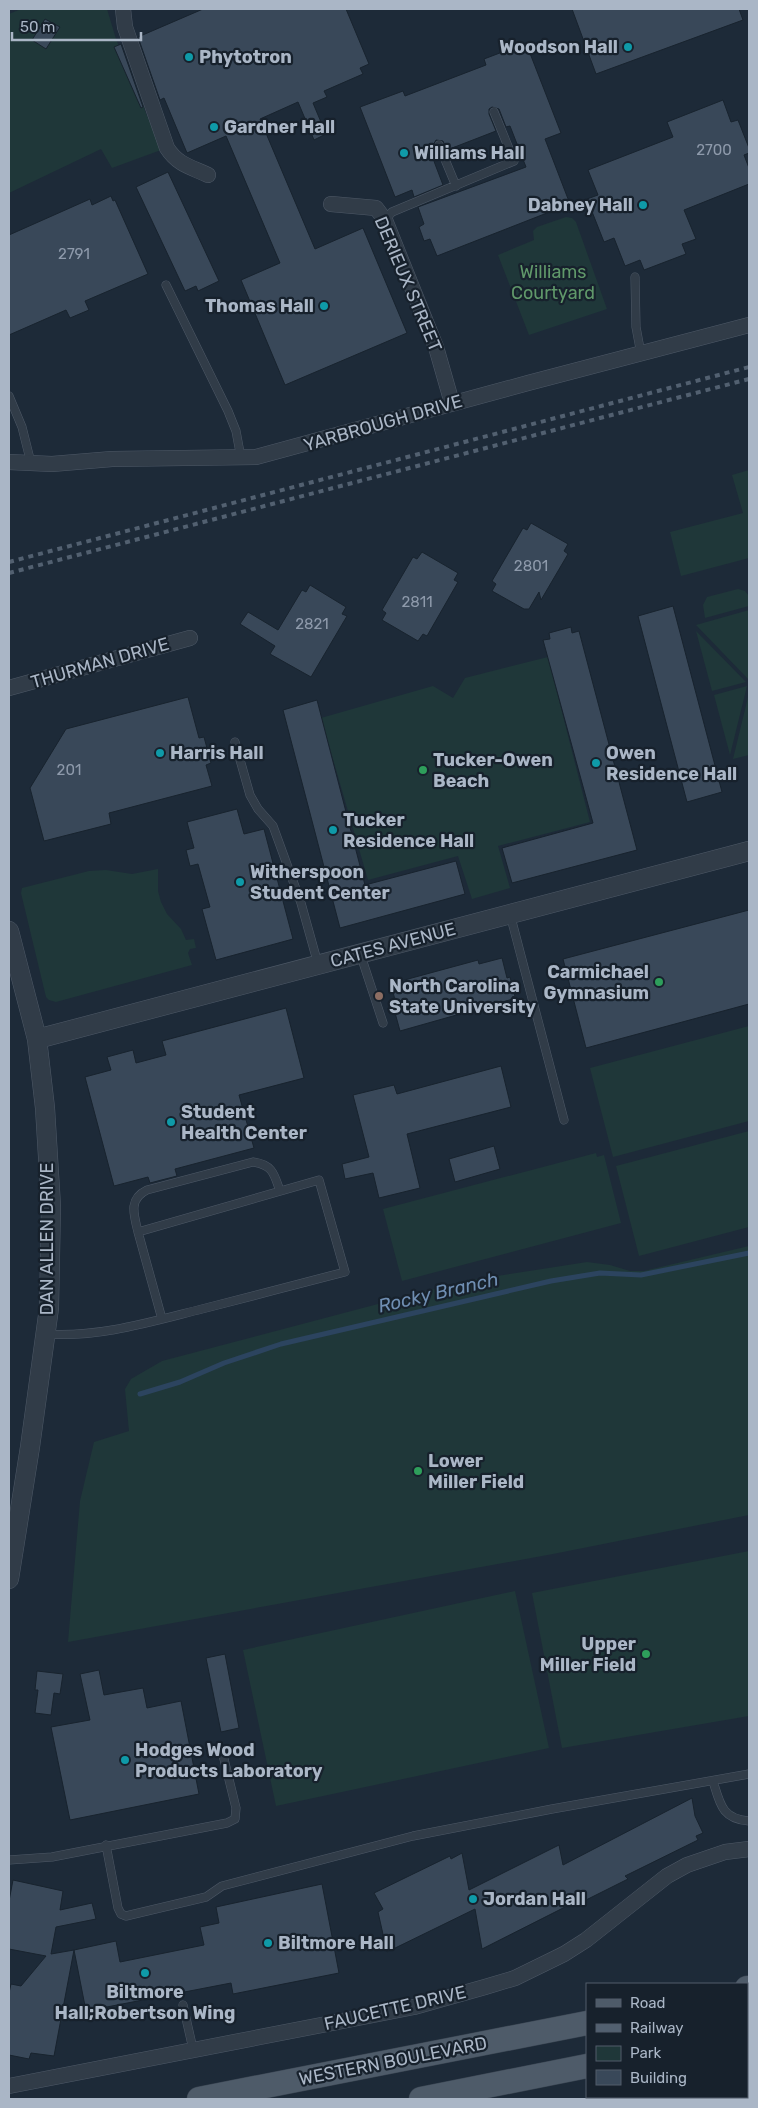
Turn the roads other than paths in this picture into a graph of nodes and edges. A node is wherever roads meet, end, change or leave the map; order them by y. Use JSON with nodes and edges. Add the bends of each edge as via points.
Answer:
{"nodes":[{"id":1,"x":123,"y":9,"type":"edge"},
{"id":2,"x":494,"y":112,"type":"dead end"},
{"id":3,"x":439,"y":145,"type":"dead end"},
{"id":4,"x":208,"y":174,"type":"dead end"},
{"id":5,"x":456,"y":186,"type":"junction"},
{"id":6,"x":331,"y":204,"type":"dead end"},
{"id":7,"x":385,"y":220,"type":"junction"},
{"id":8,"x":635,"y":277,"type":"dead end"},
{"id":9,"x":166,"y":285,"type":"dead end"},
{"id":10,"x":749,"y":325,"type":"edge"},
{"id":11,"x":641,"y":354,"type":"junction"},
{"id":12,"x":9,"y":396,"type":"edge"},
{"id":13,"x":452,"y":403,"type":"junction"},
{"id":14,"x":12,"y":410,"type":"edge"},
{"id":15,"x":241,"y":458,"type":"junction"},
{"id":16,"x":9,"y":462,"type":"edge"},
{"id":17,"x":31,"y":463,"type":"junction"},
{"id":18,"x":190,"y":638,"type":"dead end"},
{"id":19,"x":9,"y":688,"type":"edge"},
{"id":20,"x":235,"y":742,"type":"dead end"},
{"id":21,"x":749,"y":851,"type":"edge"},
{"id":22,"x":510,"y":914,"type":"junction"},
{"id":23,"x":9,"y":930,"type":"edge"},
{"id":24,"x":360,"y":953,"type":"junction"},
{"id":25,"x":318,"y":964,"type":"junction"},
{"id":26,"x":383,"y":1023,"type":"dead end"},
{"id":27,"x":37,"y":1039,"type":"junction"},
{"id":28,"x":564,"y":1120,"type":"dead end"},
{"id":29,"x":280,"y":1191,"type":"junction"},
{"id":30,"x":138,"y":1232,"type":"junction"},
{"id":31,"x":162,"y":1319,"type":"junction"},
{"id":32,"x":45,"y":1334,"type":"junction"},
{"id":33,"x":10,"y":1570,"type":"edge"},
{"id":34,"x":223,"y":1755,"type":"dead end"},
{"id":35,"x":749,"y":1774,"type":"edge"},
{"id":36,"x":713,"y":1781,"type":"junction"},
{"id":37,"x":749,"y":1821,"type":"edge"},
{"id":38,"x":106,"y":1845,"type":"junction"},
{"id":39,"x":749,"y":1849,"type":"edge"},
{"id":40,"x":9,"y":1860,"type":"edge"},
{"id":41,"x":183,"y":2005,"type":"dead end"},
{"id":42,"x":586,"y":2023,"type":"edge"},
{"id":43,"x":193,"y":2049,"type":"junction"},
{"id":44,"x":586,"y":2066,"type":"edge"},
{"id":45,"x":9,"y":2086,"type":"edge"},
{"id":46,"x":199,"y":2099,"type":"edge"},
{"id":47,"x":421,"y":2099,"type":"edge"}],
"edges":[{"from":1,"to":4,"type":"street","via":[[125,27],[167,148],[181,163]]},
{"from":2,"to":5,"type":"lane","via":[[514,162]]},
{"from":3,"to":5,"type":"lane"},
{"from":5,"to":7,"type":"lane","via":[[392,212]]},
{"from":6,"to":7,"type":"street","name":"DERIEUX STREET","via":[[376,208]]},
{"from":7,"to":13,"type":"street","name":"DERIEUX STREET","via":[[436,347]]},
{"from":8,"to":11,"type":"lane","via":[[634,309]]},
{"from":9,"to":15,"type":"lane","via":[[228,411]]},
{"from":10,"to":11,"type":"street","name":"YARBROUGH DRIVE"},
{"from":11,"to":13,"type":"street","name":"YARBROUGH DRIVE"},
{"from":12,"to":14,"type":"lane"},
{"from":13,"to":15,"type":"street","name":"YARBROUGH DRIVE","via":[[281,451]]},
{"from":14,"to":17,"type":"lane","via":[[26,440]]},
{"from":15,"to":17,"type":"street","name":"YARBROUGH DRIVE"},
{"from":16,"to":17,"type":"street","name":"YARBROUGH DRIVE"},
{"from":18,"to":19,"type":"street","name":"THURMAN DRIVE"},
{"from":20,"to":25,"type":"lane","via":[[250,795],[273,826],[301,903]]},
{"from":21,"to":22,"type":"street","name":"CATES AVENUE"},
{"from":22,"to":24,"type":"street","name":"CATES AVENUE"},
{"from":22,"to":28,"type":"lane"},
{"from":23,"to":27,"type":"street","name":"DAN ALLEN DRIVE"},
{"from":24,"to":25,"type":"street","name":"CATES AVENUE"},
{"from":24,"to":26,"type":"lane"},
{"from":25,"to":27,"type":"street","name":"CATES AVENUE"},
{"from":27,"to":32,"type":"street","name":"DAN ALLEN DRIVE","via":[[51,1206],[49,1308]]},
{"from":29,"to":30,"type":"lane"},
{"from":29,"to":30,"type":"lane","via":[[269,1168],[253,1162],[147,1190],[134,1202]]},
{"from":29,"to":31,"type":"lane","via":[[319,1180],[345,1272]]},
{"from":30,"to":31,"type":"lane"},
{"from":31,"to":32,"type":"lane","via":[[97,1333]]},
{"from":32,"to":33,"type":"street","name":"DAN ALLEN DRIVE"},
{"from":34,"to":38,"type":"lane","via":[[236,1808],[235,1819]]},
{"from":35,"to":36,"type":"lane"},
{"from":36,"to":37,"type":"lane","via":[[726,1814],[737,1820]]},
{"from":36,"to":38,"type":"lane","via":[[413,1836],[222,1886],[206,1897],[126,1916],[118,1908]]},
{"from":38,"to":40,"type":"lane","via":[[52,1857]]},
{"from":39,"to":43,"type":"street","name":"FAUCETTE DRIVE","via":[[725,1852],[687,1865],[667,1876],[586,1940],[515,1978],[414,2007]]},
{"from":41,"to":43,"type":"lane"},
{"from":42,"to":46,"type":"main road","name":"WESTERN BOULEVARD"},
{"from":43,"to":45,"type":"street","name":"FAUCETTE DRIVE"},
{"from":44,"to":47,"type":"main road","via":[[501,2088]]}]}
